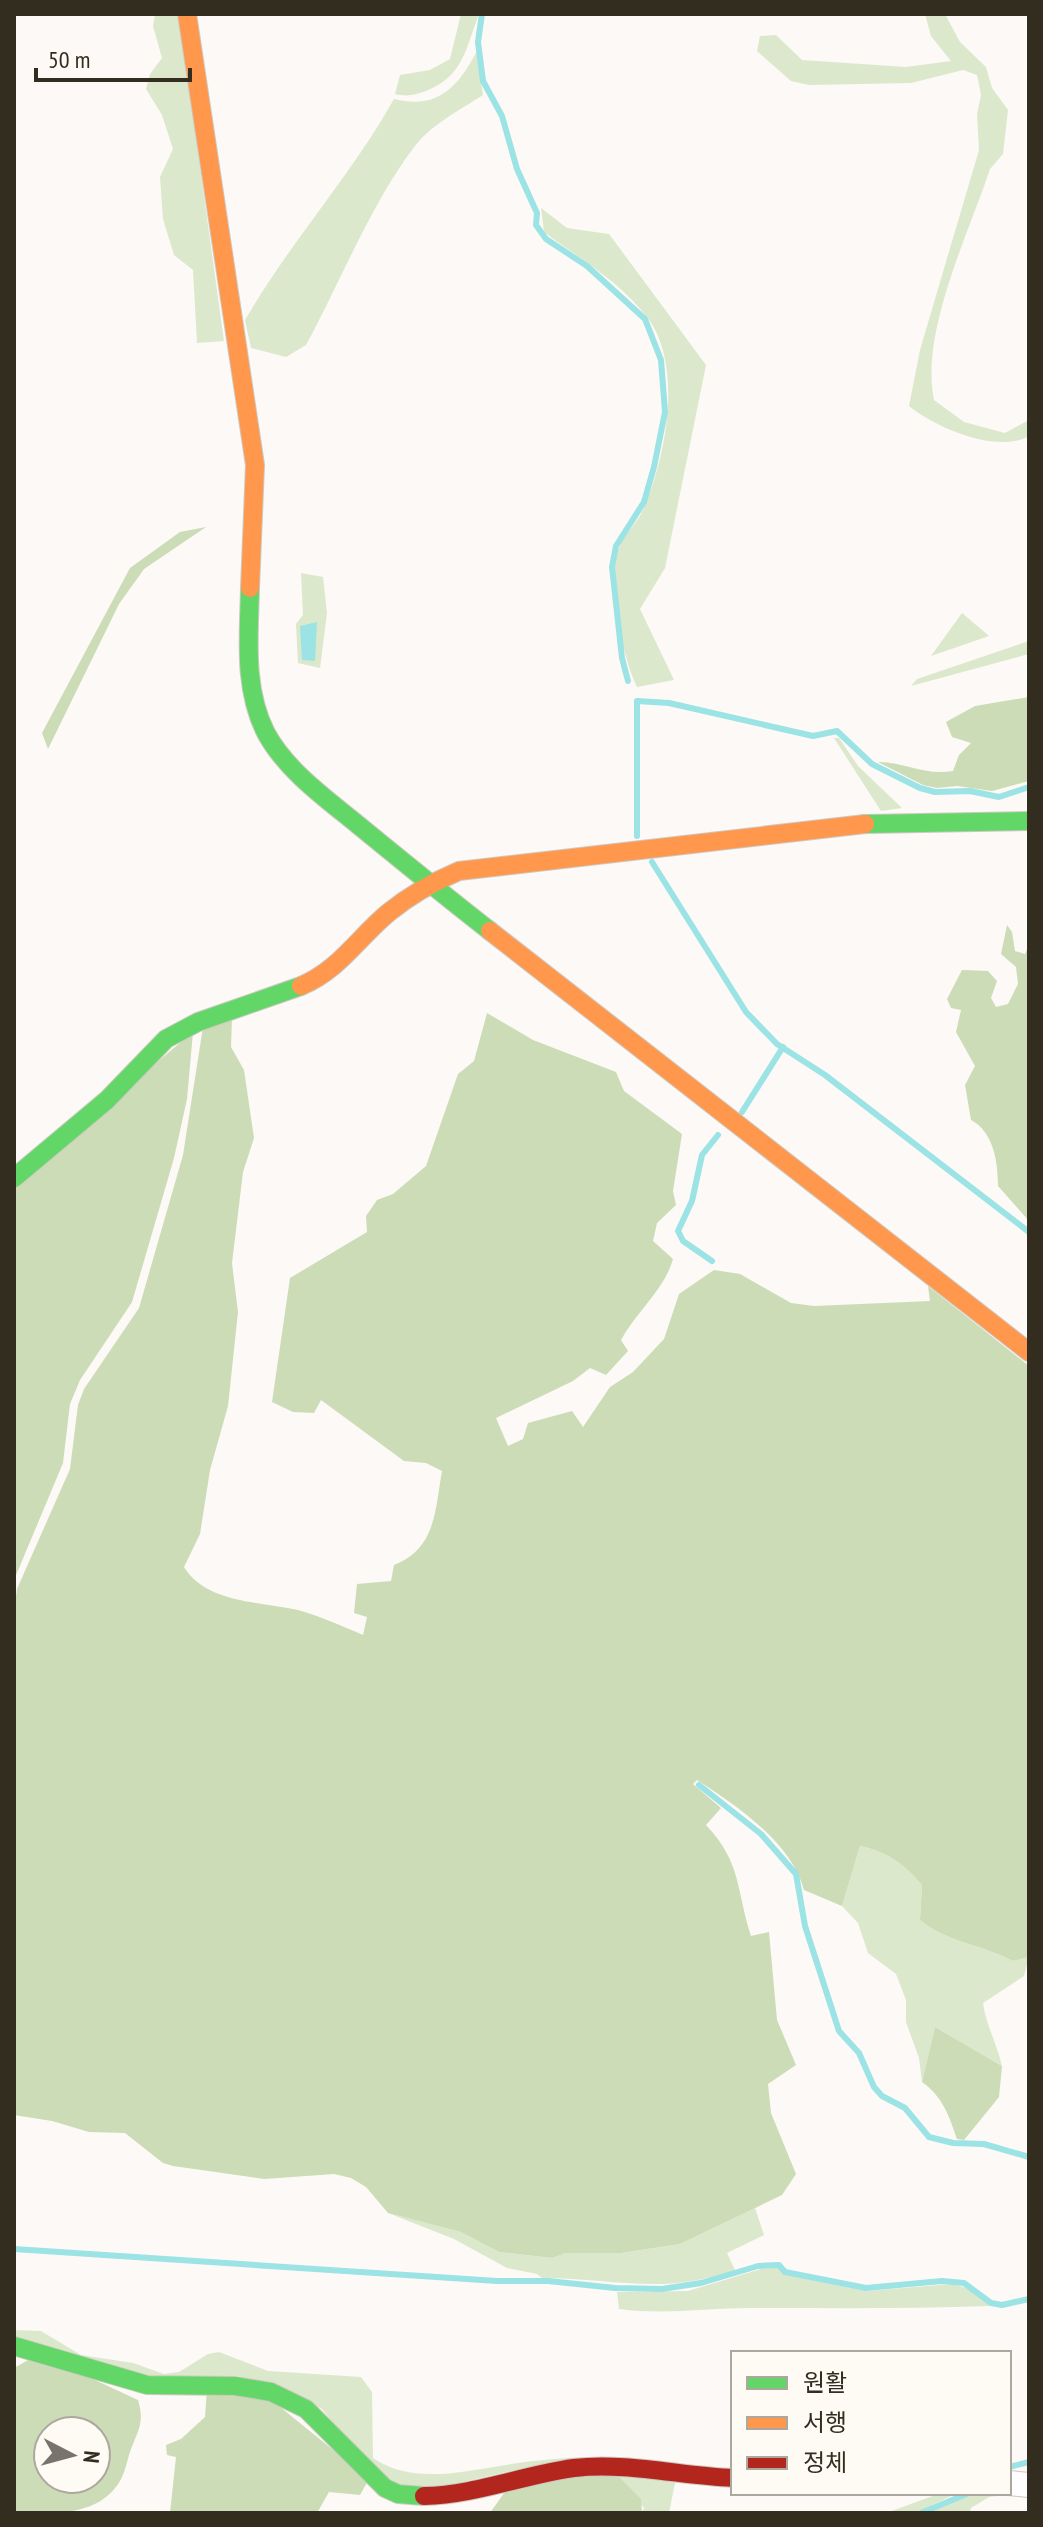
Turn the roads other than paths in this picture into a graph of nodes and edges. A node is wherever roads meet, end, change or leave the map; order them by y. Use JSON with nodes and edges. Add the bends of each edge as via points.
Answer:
{"nodes":[{"id":1,"x":187,"y":14,"type":"edge"},
{"id":2,"x":1029,"y":821,"type":"edge"},
{"id":3,"x":429,"y":884,"type":"junction"},
{"id":4,"x":14,"y":1178,"type":"edge"},
{"id":5,"x":1029,"y":1352,"type":"edge"},
{"id":6,"x":14,"y":2346,"type":"edge"},
{"id":7,"x":731,"y":2478,"type":"edge"}],
"edges":[{"from":1,"to":3,"type":"street","via":[[255,465],[248,655],[253,692],[266,732],[284,758]]},
{"from":2,"to":3,"type":"street","via":[[858,824],[459,871]]},
{"from":3,"to":4,"type":"street","via":[[387,914],[337,966],[166,1039],[107,1100]]},
{"from":3,"to":5,"type":"street"},
{"from":6,"to":7,"type":"street","via":[[147,2385],[235,2383],[290,2399],[318,2417],[367,2473],[396,2494],[445,2494],[577,2468]]}]}
